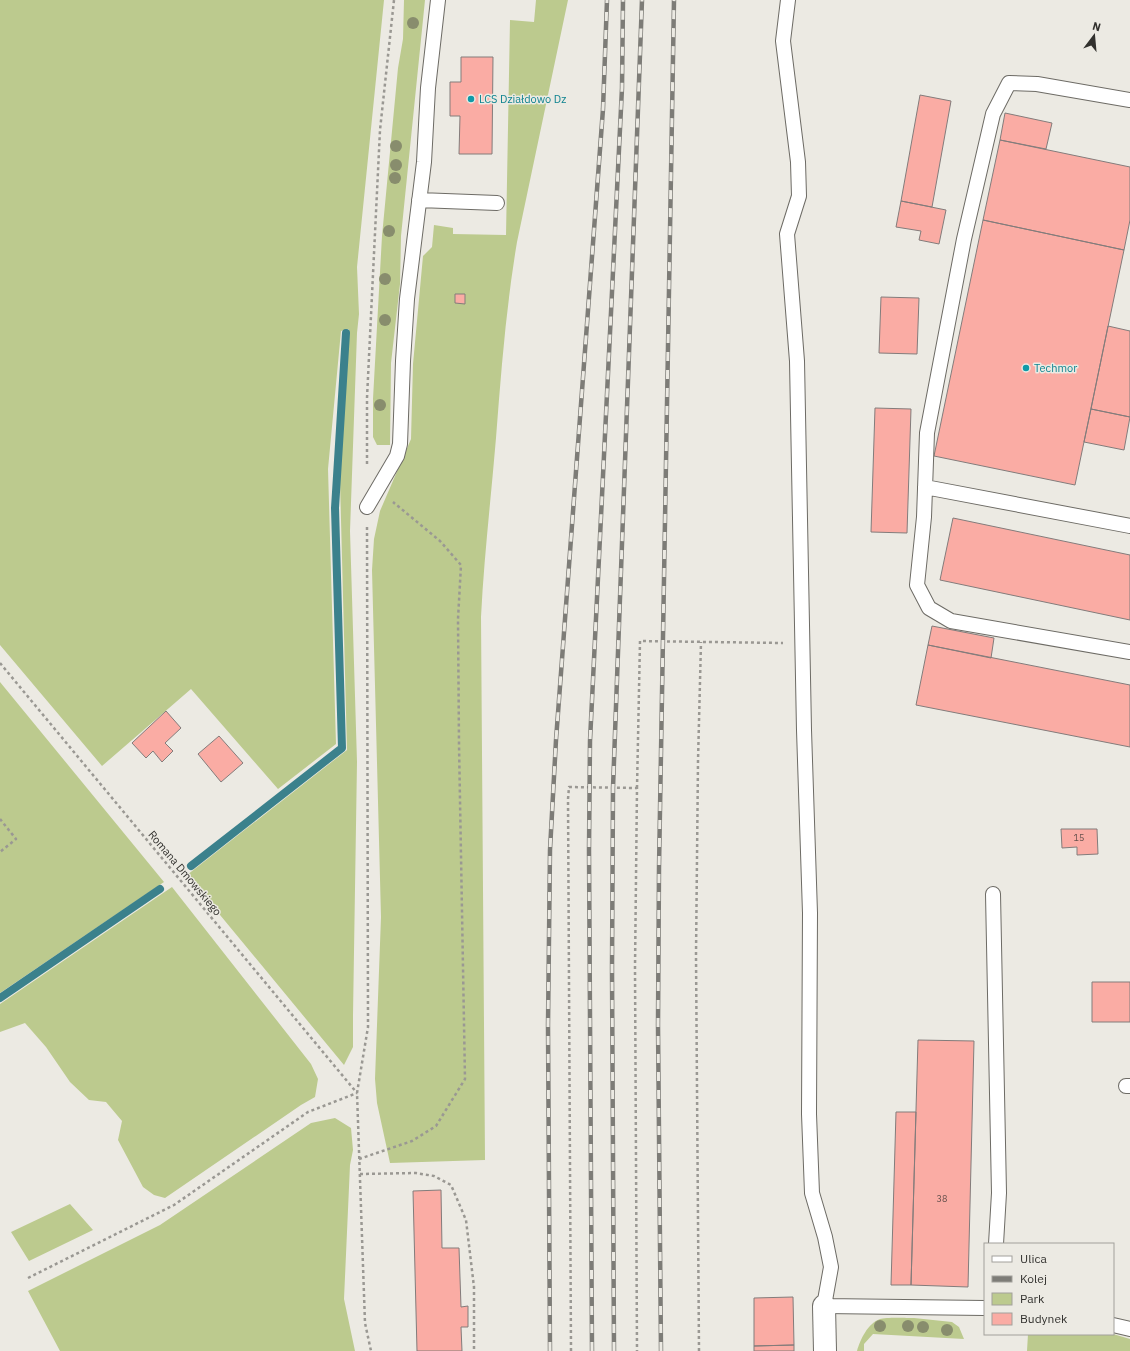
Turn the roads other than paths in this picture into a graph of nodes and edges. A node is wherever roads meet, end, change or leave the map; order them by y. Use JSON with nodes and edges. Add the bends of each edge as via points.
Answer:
{"nodes":[{"id":1,"x":438,"y":0,"type":"edge"},
{"id":2,"x":788,"y":0,"type":"edge"},
{"id":3,"x":1130,"y":100,"type":"edge"},
{"id":4,"x":419,"y":200,"type":"junction"},
{"id":5,"x":497,"y":203,"type":"dead end"},
{"id":6,"x":925,"y":488,"type":"junction"},
{"id":7,"x":367,"y":507,"type":"road end"},
{"id":8,"x":1130,"y":526,"type":"edge"},
{"id":9,"x":1130,"y":652,"type":"edge"},
{"id":10,"x":993,"y":894,"type":"dead end"},
{"id":11,"x":996,"y":1243,"type":"edge"},
{"id":12,"x":824,"y":1306,"type":"junction"},
{"id":13,"x":984,"y":1308,"type":"edge"},
{"id":14,"x":1114,"y":1325,"type":"edge"},
{"id":15,"x":1130,"y":1329,"type":"edge"},
{"id":16,"x":825,"y":1351,"type":"edge"}],
"edges":[{"from":1,"to":4,"type":"lane"},
{"from":2,"to":12,"type":"lane","via":[[783,41],[798,162],[799,196],[787,234],[797,361],[810,913],[809,1114],[812,1193],[831,1267]]},
{"from":3,"to":6,"type":"lane","via":[[1037,84],[1009,83],[993,114],[964,239],[927,433]]},
{"from":4,"to":5,"type":"lane"},
{"from":4,"to":7,"type":"lane","via":[[407,299],[400,444],[397,456]]},
{"from":6,"to":8,"type":"lane"},
{"from":6,"to":9,"type":"lane","via":[[917,585],[929,608],[951,621]]},
{"from":10,"to":11,"type":"lane","via":[[999,1192]]},
{"from":12,"to":13,"type":"lane"},
{"from":12,"to":16,"type":"street"},
{"from":14,"to":15,"type":"lane"}]}
